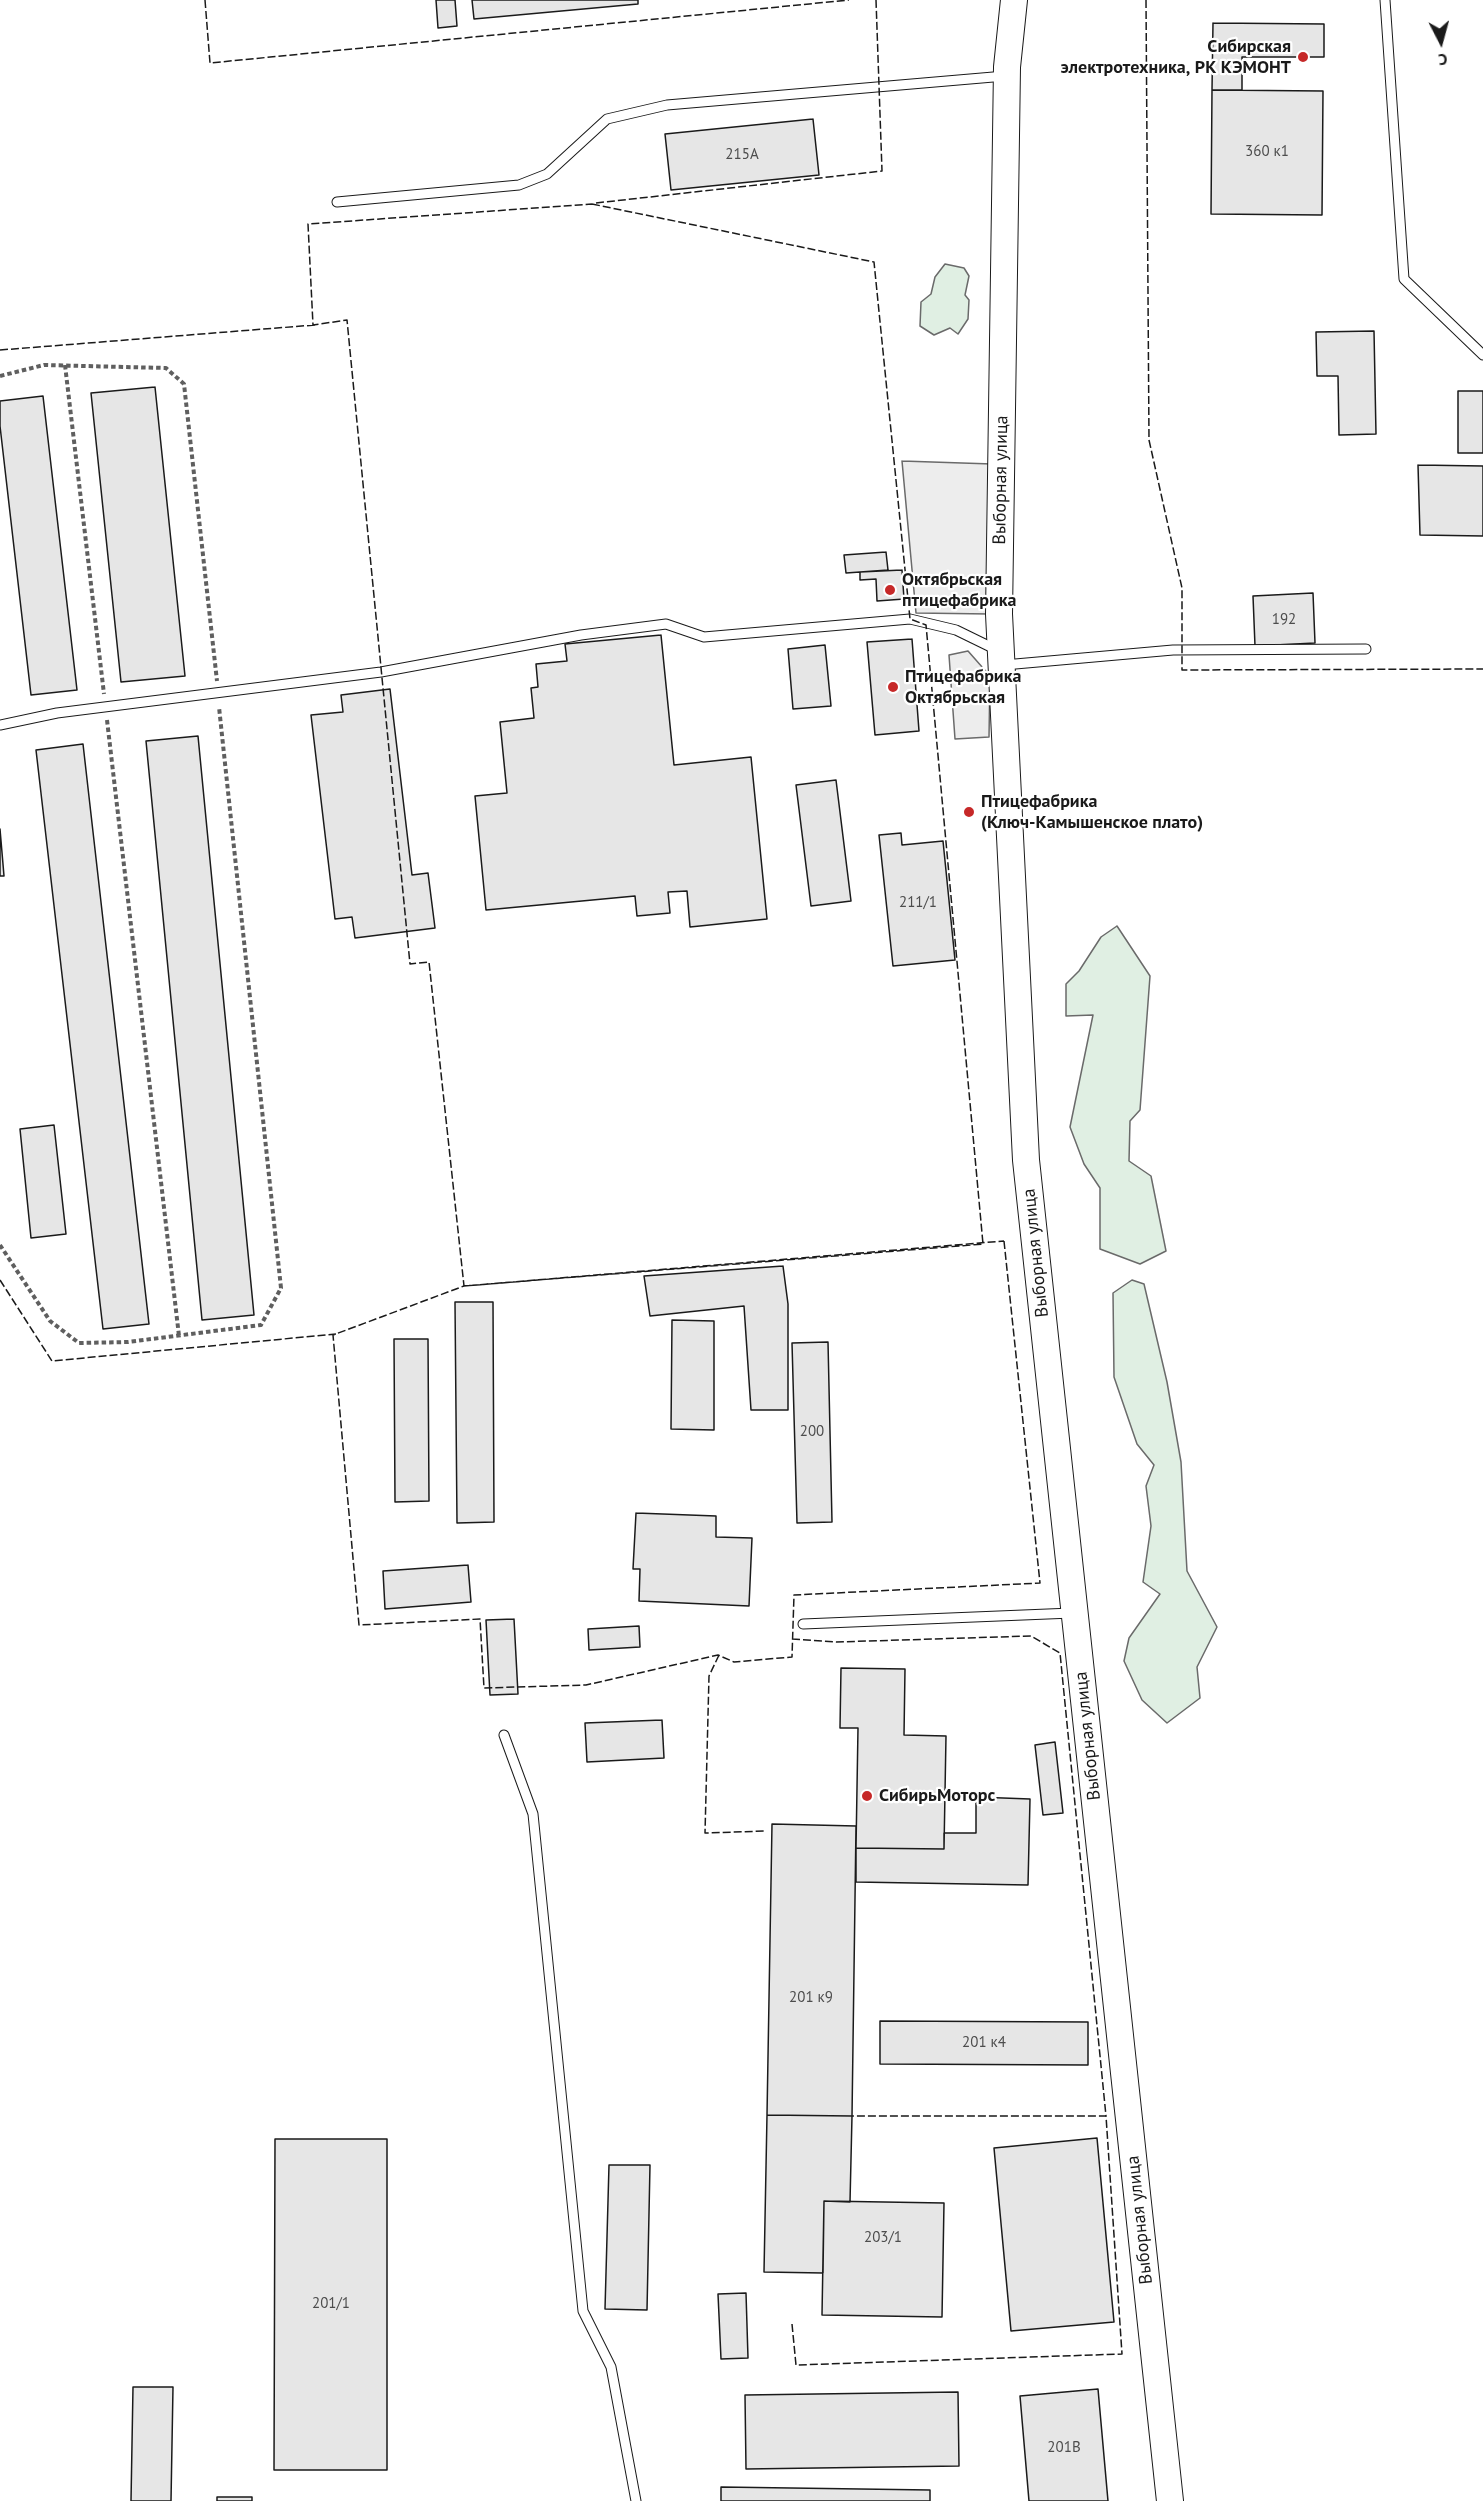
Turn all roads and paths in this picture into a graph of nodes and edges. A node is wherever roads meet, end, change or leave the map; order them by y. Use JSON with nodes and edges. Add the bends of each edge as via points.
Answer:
{"nodes":[{"id":1,"x":1014,"y":0,"type":"edge"},
{"id":2,"x":1385,"y":0,"type":"edge"},
{"id":3,"x":1007,"y":76,"type":"junction"},
{"id":4,"x":337,"y":202,"type":"dead end"},
{"id":5,"x":1483,"y":355,"type":"edge"},
{"id":6,"x":64,"y":365,"type":"junction"},
{"id":7,"x":0,"y":376,"type":"edge"},
{"id":8,"x":1366,"y":649,"type":"dead end"},
{"id":9,"x":1002,"y":659,"type":"junction"},
{"id":10,"x":218,"y":693,"type":"junction"},
{"id":11,"x":105,"y":707,"type":"junction"},
{"id":12,"x":0,"y":725,"type":"edge"},
{"id":13,"x":0,"y":1245,"type":"edge"},
{"id":14,"x":179,"y":1336,"type":"junction"},
{"id":15,"x":1075,"y":1613,"type":"junction"},
{"id":16,"x":803,"y":1624,"type":"dead end"},
{"id":17,"x":504,"y":1735,"type":"dead end"},
{"id":18,"x":636,"y":2501,"type":"edge"},
{"id":19,"x":1170,"y":2501,"type":"edge"}],
"edges":[{"from":1,"to":3,"type":"main road","name":"Выборная улица"},
{"from":2,"to":5,"type":"lane","via":[[1404,279]]},
{"from":3,"to":4,"type":"lane","via":[[667,105],[607,119],[547,174],[519,185]]},
{"from":3,"to":9,"type":"main road","name":"Выборная улица","via":[[999,614]]},
{"from":6,"to":7,"type":"path","via":[[44,365]]},
{"from":6,"to":10,"type":"path","via":[[166,368],[184,384]]},
{"from":6,"to":11,"type":"path"},
{"from":8,"to":9,"type":"lane","via":[[1173,650]]},
{"from":9,"to":10,"type":"lane","via":[[956,630],[910,619],[705,638],[666,624],[581,635],[381,672]]},
{"from":9,"to":15,"type":"main road","name":"Выборная улица","via":[[1026,1160]]},
{"from":10,"to":11,"type":"lane"},
{"from":10,"to":14,"type":"path","via":[[281,1288],[261,1325]]},
{"from":11,"to":12,"type":"lane"},
{"from":11,"to":14,"type":"path"},
{"from":13,"to":14,"type":"path","via":[[50,1321],[79,1343]]},
{"from":15,"to":16,"type":"lane"},
{"from":15,"to":19,"type":"main road","name":"Выборная улица"},
{"from":17,"to":18,"type":"lane","via":[[532,1814],[583,2311],[611,2367]]}]}
